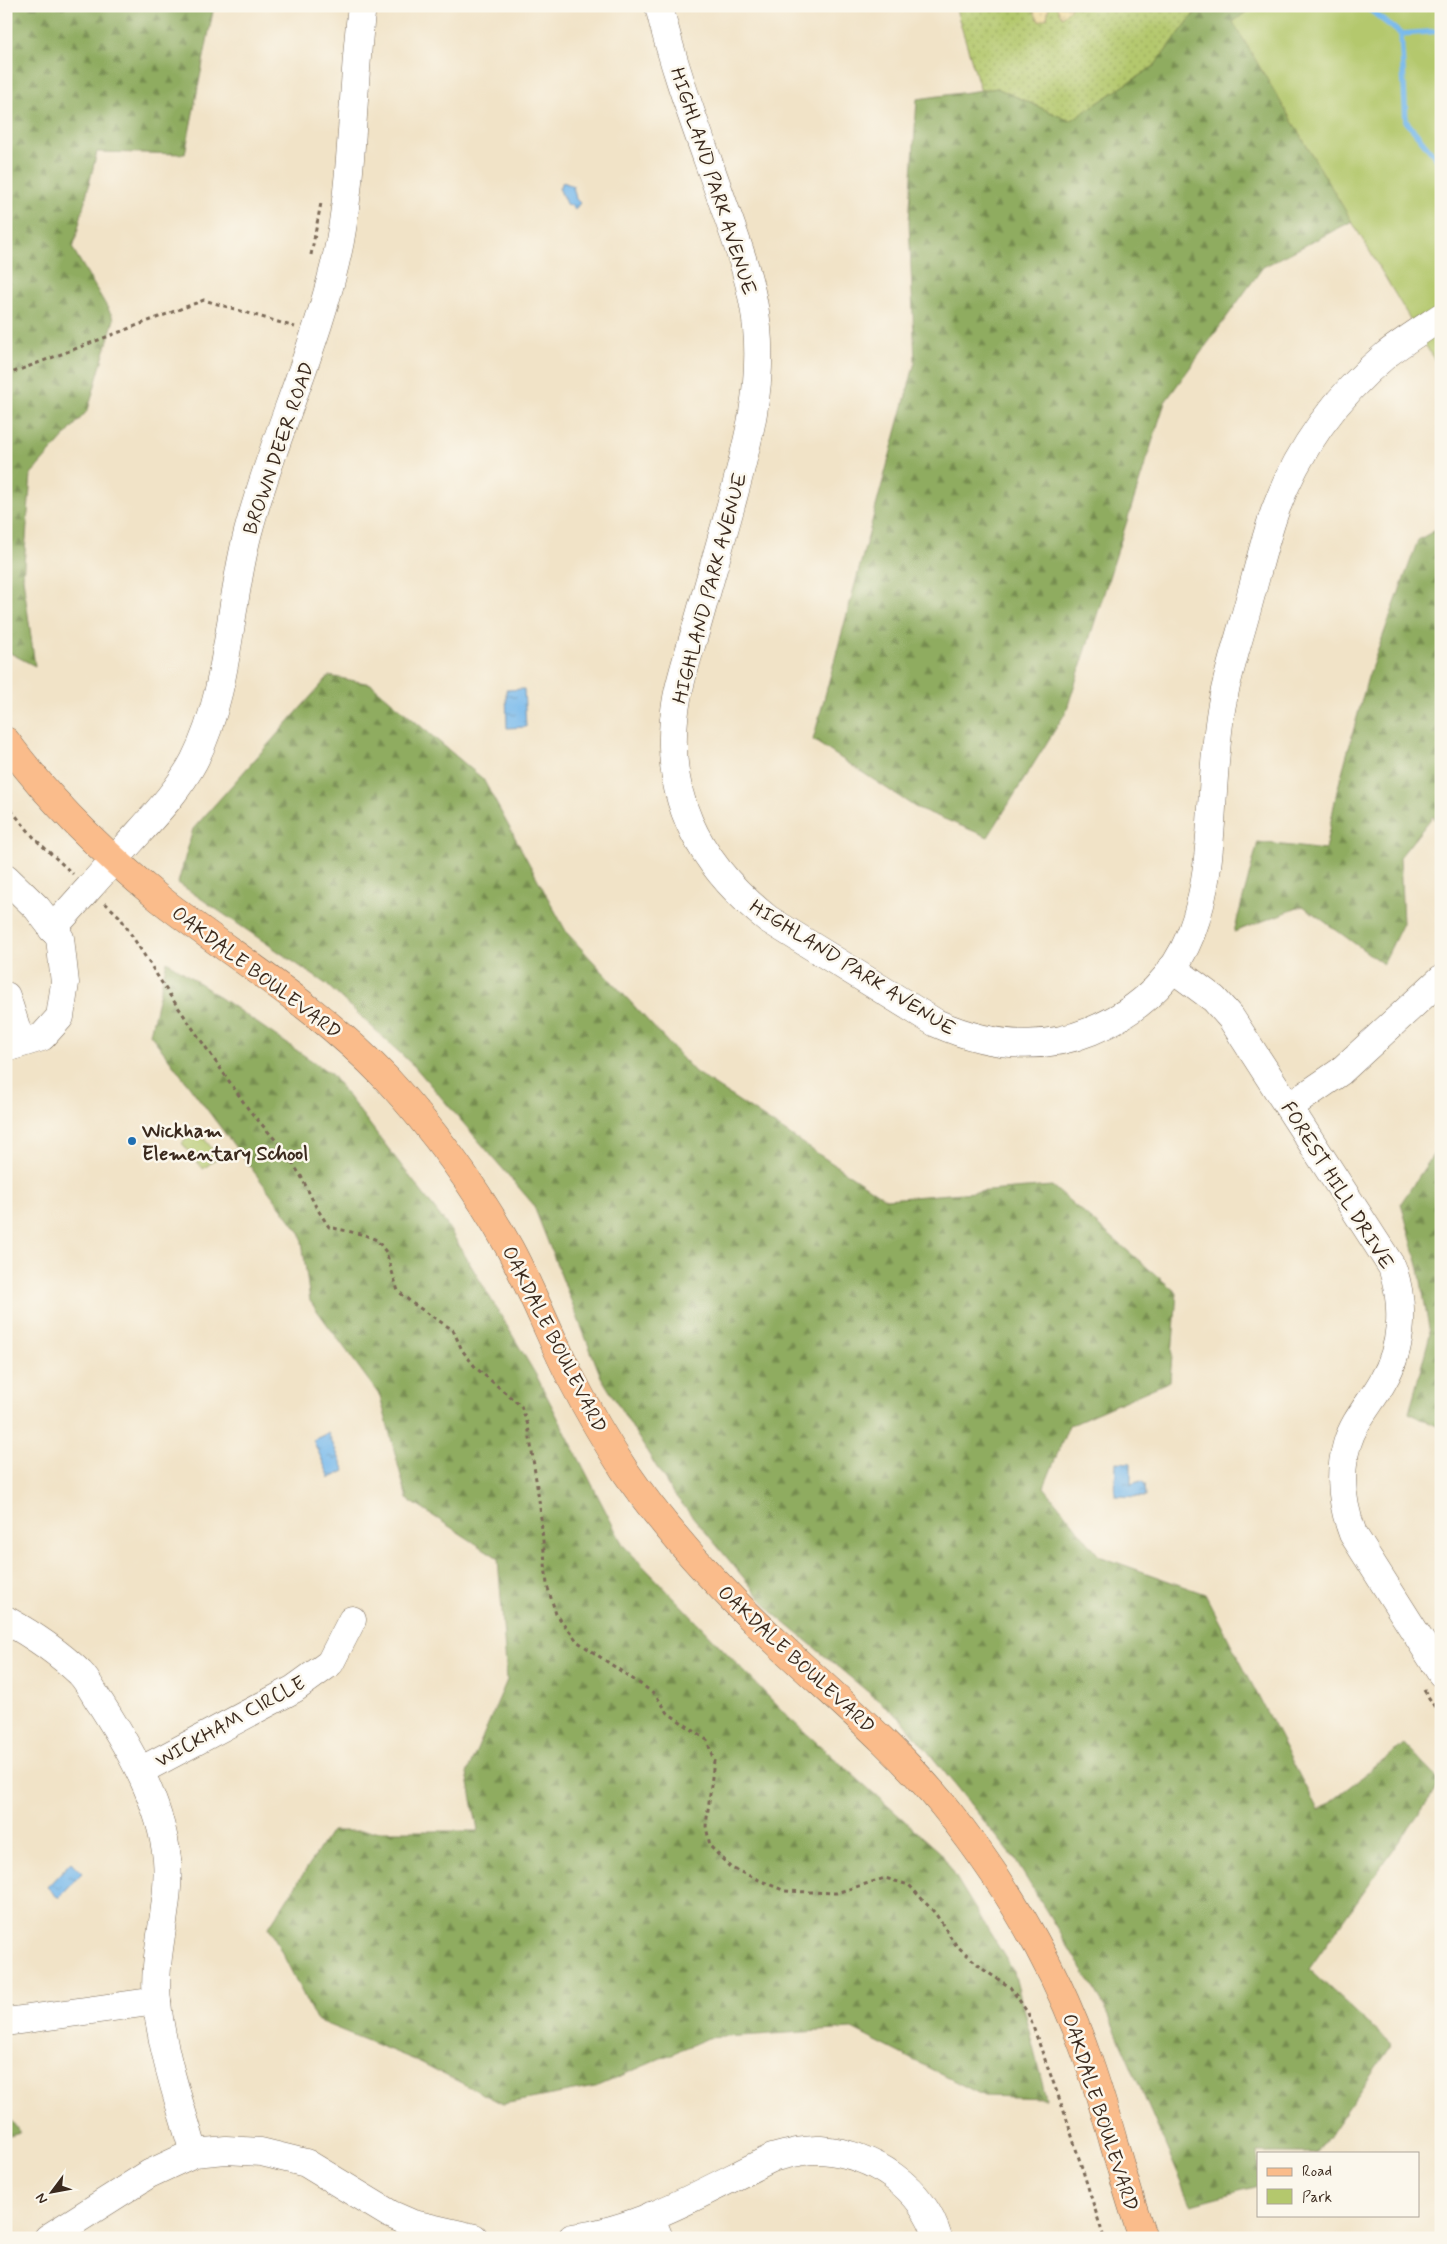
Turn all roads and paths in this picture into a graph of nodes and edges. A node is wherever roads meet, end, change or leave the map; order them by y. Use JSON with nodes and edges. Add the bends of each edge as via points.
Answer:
{"nodes":[{"id":1,"x":362,"y":6,"type":"edge"},
{"id":2,"x":659,"y":6,"type":"edge"},
{"id":3,"x":321,"y":198,"type":"dead end"},
{"id":4,"x":311,"y":258,"type":"dead end"},
{"id":5,"x":1441,"y":317,"type":"edge"},
{"id":6,"x":295,"y":318,"type":"dead end"},
{"id":7,"x":6,"y":375,"type":"edge"},
{"id":8,"x":6,"y":741,"type":"edge"},
{"id":9,"x":6,"y":804,"type":"edge"},
{"id":10,"x":114,"y":860,"type":"junction"},
{"id":11,"x":8,"y":882,"type":"edge"},
{"id":12,"x":89,"y":888,"type":"junction"},
{"id":13,"x":52,"y":929,"type":"junction"},
{"id":14,"x":1172,"y":968,"type":"junction"},
{"id":15,"x":1441,"y":979,"type":"edge"},
{"id":16,"x":6,"y":996,"type":"edge"},
{"id":17,"x":14,"y":1046,"type":"edge"},
{"id":18,"x":1289,"y":1107,"type":"junction"},
{"id":19,"x":6,"y":1620,"type":"edge"},
{"id":20,"x":352,"y":1620,"type":"dead end"},
{"id":21,"x":1430,"y":1678,"type":"edge"},
{"id":22,"x":1441,"y":1717,"type":"edge"},
{"id":23,"x":140,"y":1771,"type":"junction"},
{"id":24,"x":157,"y":2001,"type":"junction"},
{"id":25,"x":6,"y":2022,"type":"edge"},
{"id":26,"x":194,"y":2153,"type":"junction"},
{"id":27,"x":655,"y":2227,"type":"edge"},
{"id":28,"x":411,"y":2231,"type":"edge"},
{"id":29,"x":48,"y":2238,"type":"edge"},
{"id":30,"x":474,"y":2238,"type":"edge"},
{"id":31,"x":572,"y":2238,"type":"edge"},
{"id":32,"x":938,"y":2238,"type":"edge"},
{"id":33,"x":1104,"y":2238,"type":"edge"},
{"id":34,"x":1143,"y":2238,"type":"edge"}],
"edges":[{"from":1,"to":10,"type":"street","name":"BROWN DEER ROAD","via":[[352,156],[339,241],[310,352],[263,480],[247,534],[218,698],[208,731],[174,792]]},
{"from":2,"to":14,"type":"street","name":"HIGHLAND PARK AVENUE","via":[[681,81],[744,262],[757,328],[758,373],[748,442],[677,696],[673,726],[676,778],[695,835],[723,879],[768,919],[936,1023],[990,1042],[1022,1045],[1078,1036],[1133,1008],[1157,988]]},
{"from":3,"to":4,"type":"path"},
{"from":5,"to":14,"type":"street","name":"HIGHLAND PARK AVENUE","via":[[1388,354],[1331,410],[1293,469],[1274,512],[1222,707],[1206,887],[1189,941]]},
{"from":6,"to":7,"type":"path","via":[[292,326],[204,300]]},
{"from":8,"to":10,"type":"main road","name":"OAKDALE BOULEVARD","via":[[51,796]]},
{"from":9,"to":12,"type":"path","via":[[36,840]]},
{"from":10,"to":12,"type":"street","name":"BROWN DEER ROAD"},
{"from":10,"to":34,"type":"main road","name":"OAKDALE BOULEVARD","via":[[159,898],[335,1029],[400,1095],[444,1148],[491,1216],[584,1403],[652,1508],[724,1590],[887,1743],[976,1846],[1031,1934],[1072,2018]]},
{"from":11,"to":13,"type":"street","via":[[37,908]]},
{"from":12,"to":13,"type":"street","name":"BROWN DEER ROAD"},
{"from":12,"to":33,"type":"path","via":[[120,917],[168,994],[249,1110],[279,1144],[301,1176],[329,1227],[376,1240],[386,1252],[398,1291],[453,1330],[462,1350],[476,1368],[521,1406],[528,1425],[540,1507],[547,1585],[556,1614],[578,1642],[655,1694],[668,1713],[707,1740],[714,1761],[706,1826],[710,1846],[731,1868],[786,1891],[836,1893],[884,1878],[909,1885],[935,1913],[956,1945],[984,1970],[1010,1987],[1028,2013],[1066,2117]]},
{"from":13,"to":17,"type":"street","via":[[60,938],[65,983],[60,1017],[42,1036]]},
{"from":14,"to":18,"type":"street","name":"FOREST HILL DRIVE","via":[[1214,999],[1231,1018]]},
{"from":15,"to":18,"type":"street","via":[[1340,1072]]},
{"from":16,"to":17,"type":"street"},
{"from":18,"to":21,"type":"street","name":"FOREST HILL DRIVE","via":[[1384,1251],[1396,1278],[1401,1306],[1399,1338],[1387,1373],[1357,1419],[1347,1444],[1341,1487],[1353,1534]]},
{"from":19,"to":23,"type":"street","via":[[40,1638],[81,1674]]},
{"from":20,"to":23,"type":"street","name":"WICKHAM CIRCLE","via":[[330,1663],[294,1689]]},
{"from":21,"to":22,"type":"path"},
{"from":23,"to":24,"type":"street","via":[[156,1808],[167,1859],[167,1906],[157,1970]]},
{"from":24,"to":25,"type":"street"},
{"from":24,"to":26,"type":"street","via":[[162,2034]]},
{"from":26,"to":28,"type":"street","via":[[226,2150],[261,2152],[306,2163],[390,2214]]},
{"from":26,"to":29,"type":"street","via":[[149,2174]]},
{"from":27,"to":31,"type":"street","via":[[619,2228]]},
{"from":27,"to":32,"type":"street","via":[[772,2158],[820,2150],[863,2159],[894,2176],[924,2208]]},
{"from":28,"to":30,"type":"street"}]}
